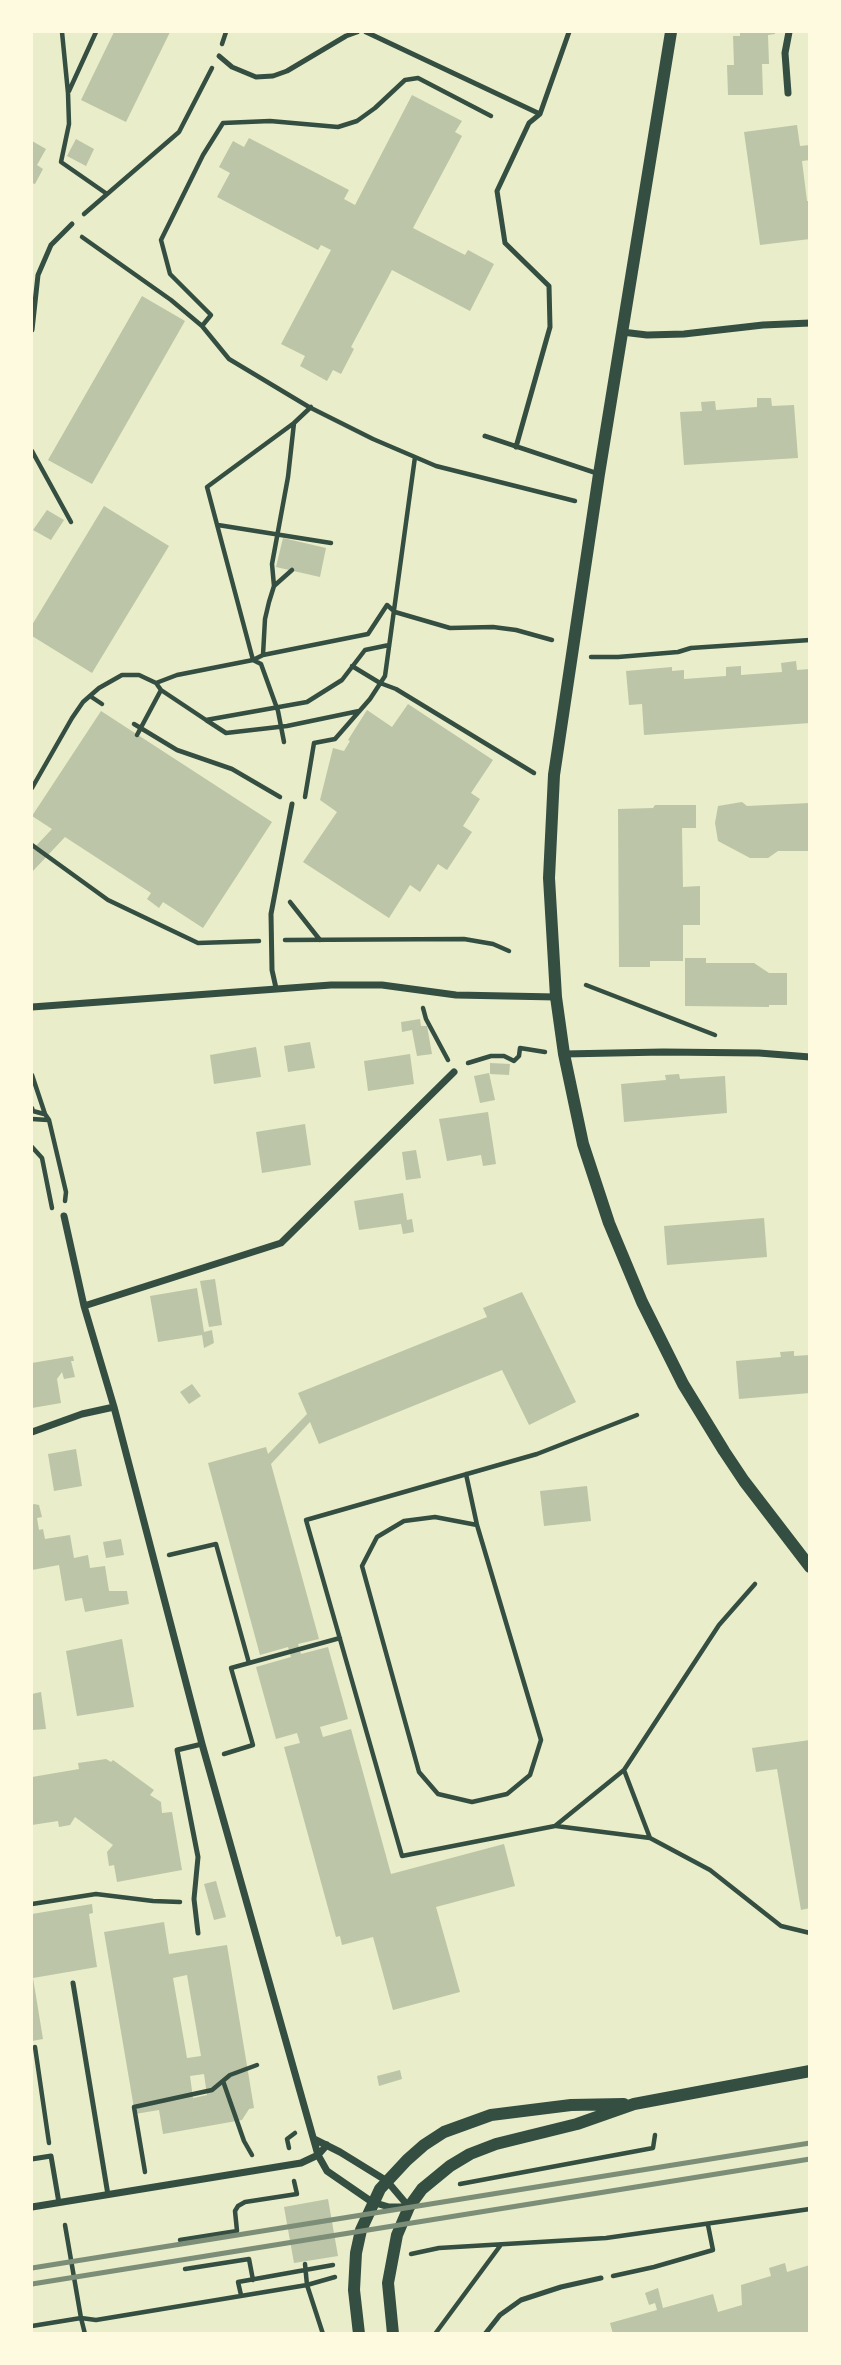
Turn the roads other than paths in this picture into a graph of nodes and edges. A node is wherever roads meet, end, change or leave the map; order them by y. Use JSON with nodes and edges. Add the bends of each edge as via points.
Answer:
{"nodes":[{"id":1,"x":357,"y":32,"type":"edge"},
{"id":2,"x":366,"y":32,"type":"edge"},
{"id":3,"x":569,"y":32,"type":"edge"},
{"id":4,"x":671,"y":32,"type":"edge"},
{"id":5,"x":789,"y":32,"type":"edge"},
{"id":6,"x":219,"y":56,"type":"road end"},
{"id":7,"x":788,"y":93,"type":"dead end"},
{"id":8,"x":540,"y":114,"type":"junction"},
{"id":9,"x":71,"y":226,"type":"road end"},
{"id":10,"x":810,"y":323,"type":"edge"},
{"id":11,"x":32,"y":330,"type":"edge"},
{"id":12,"x":622,"y":332,"type":"junction"},
{"id":13,"x":485,"y":436,"type":"dead end"},
{"id":14,"x":516,"y":447,"type":"junction"},
{"id":15,"x":599,"y":474,"type":"junction"},
{"id":16,"x":292,"y":804,"type":"road end"},
{"id":17,"x":276,"y":988,"type":"junction"},
{"id":18,"x":556,"y":997,"type":"junction"},
{"id":19,"x":32,"y":1007,"type":"edge"},
{"id":20,"x":564,"y":1054,"type":"junction"},
{"id":21,"x":810,"y":1058,"type":"edge"},
{"id":22,"x":454,"y":1072,"type":"road end"},
{"id":23,"x":64,"y":1216,"type":"road end"},
{"id":24,"x":84,"y":1306,"type":"junction"},
{"id":25,"x":114,"y":1407,"type":"junction"},
{"id":26,"x":32,"y":1432,"type":"edge"},
{"id":27,"x":810,"y":1567,"type":"edge"},
{"id":28,"x":202,"y":1744,"type":"junction"},
{"id":29,"x":198,"y":1933,"type":"dead end"},
{"id":30,"x":73,"y":1983,"type":"dead end"},
{"id":31,"x":810,"y":2071,"type":"edge"},
{"id":32,"x":634,"y":2104,"type":"junction"},
{"id":33,"x":314,"y":2139,"type":"junction"},
{"id":34,"x":327,"y":2145,"type":"junction"},
{"id":35,"x":318,"y":2155,"type":"junction"},
{"id":36,"x":32,"y":2159,"type":"edge"},
{"id":37,"x":387,"y":2186,"type":"junction"},
{"id":38,"x":108,"y":2195,"type":"junction"},
{"id":39,"x":372,"y":2202,"type":"junction"},
{"id":40,"x":58,"y":2203,"type":"junction"},
{"id":41,"x":32,"y":2207,"type":"edge"},
{"id":42,"x":409,"y":2207,"type":"junction"},
{"id":43,"x":601,"y":2278,"type":"road end"},
{"id":44,"x":359,"y":2333,"type":"edge"},
{"id":45,"x":393,"y":2333,"type":"edge"},
{"id":46,"x":485,"y":2333,"type":"edge"}],
"edges":[{"from":1,"to":6,"type":"lane","via":[[273,76],[256,77]]},
{"from":2,"to":8,"type":"lane"},
{"from":3,"to":8,"type":"lane"},
{"from":4,"to":12,"type":"street"},
{"from":5,"to":7,"type":"street","via":[[785,54]]},
{"from":8,"to":14,"type":"lane","via":[[529,123],[497,191],[505,243],[549,286],[550,327]]},
{"from":9,"to":11,"type":"lane","via":[[51,244],[38,275]]},
{"from":10,"to":12,"type":"street","via":[[684,334]]},
{"from":12,"to":15,"type":"street"},
{"from":13,"to":14,"type":"lane"},
{"from":14,"to":15,"type":"lane"},
{"from":15,"to":18,"type":"street","via":[[551,806]]},
{"from":16,"to":17,"type":"lane","via":[[271,914]]},
{"from":17,"to":18,"type":"street","via":[[370,985],[456,995]]},
{"from":17,"to":19,"type":"street"},
{"from":18,"to":20,"type":"street"},
{"from":20,"to":21,"type":"street","via":[[745,1053]]},
{"from":20,"to":27,"type":"street","via":[[594,1178],[654,1330],[730,1461]]},
{"from":22,"to":24,"type":"street","via":[[281,1243]]},
{"from":23,"to":24,"type":"street"},
{"from":24,"to":25,"type":"street"},
{"from":25,"to":26,"type":"street"},
{"from":25,"to":28,"type":"street"},
{"from":28,"to":29,"type":"lane","via":[[177,1750],[198,1857],[194,1899]]},
{"from":28,"to":33,"type":"street"},
{"from":30,"to":38,"type":"lane"},
{"from":31,"to":32,"type":"street"},
{"from":32,"to":37,"type":"street","via":[[521,2110],[467,2123],[424,2145]]},
{"from":32,"to":42,"type":"street","via":[[470,2154],[431,2181]]},
{"from":33,"to":34,"type":"street"},
{"from":33,"to":35,"type":"street"},
{"from":34,"to":35,"type":"street"},
{"from":34,"to":37,"type":"street"},
{"from":35,"to":38,"type":"street","via":[[301,2163]]},
{"from":35,"to":39,"type":"street","via":[[327,2171]]},
{"from":36,"to":40,"type":"lane","via":[[51,2156]]},
{"from":37,"to":39,"type":"street"},
{"from":37,"to":42,"type":"street"},
{"from":38,"to":40,"type":"street"},
{"from":39,"to":42,"type":"street"},
{"from":39,"to":44,"type":"street","via":[[356,2253]]},
{"from":40,"to":41,"type":"street"},
{"from":42,"to":45,"type":"street","via":[[397,2235],[388,2283]]},
{"from":43,"to":46,"type":"lane","via":[[521,2300]]}]}
